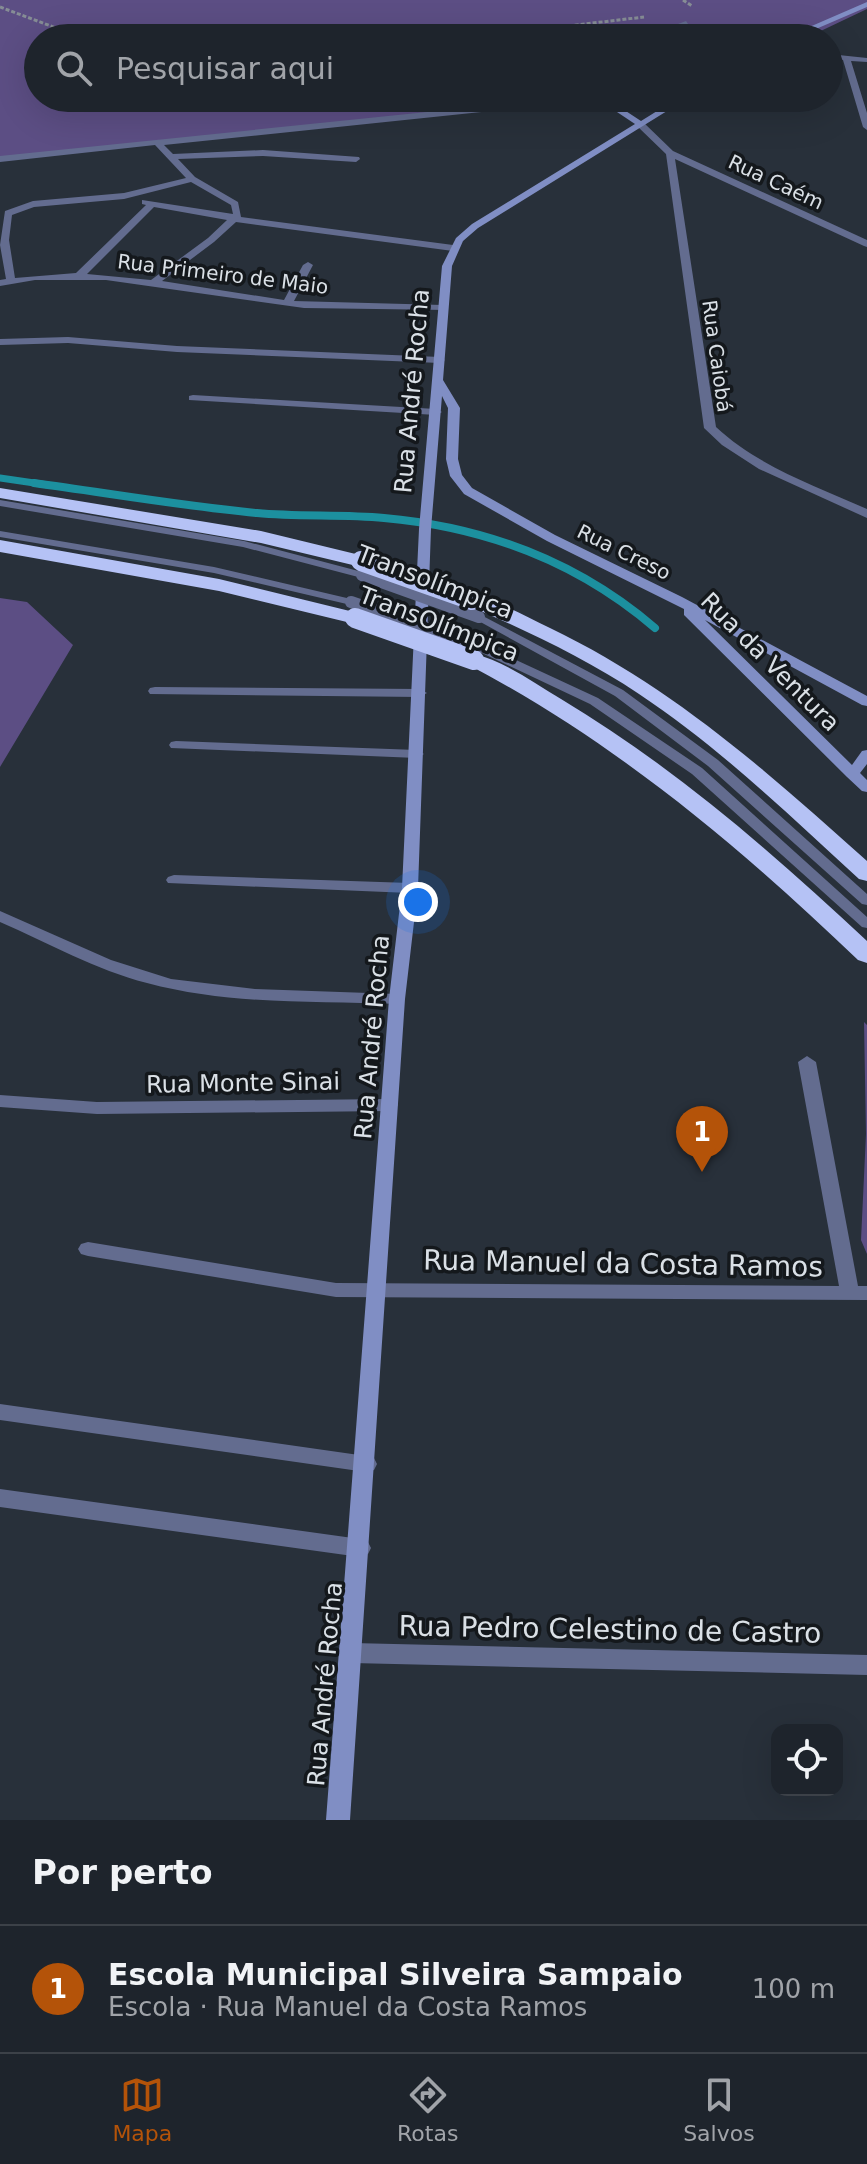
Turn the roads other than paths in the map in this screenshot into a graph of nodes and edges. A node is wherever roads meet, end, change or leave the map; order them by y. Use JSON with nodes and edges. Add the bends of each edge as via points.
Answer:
{"nodes":[{"id":1,"x":867,"y":4,"type":"edge"},
{"id":2,"x":821,"y":24,"type":"edge"},
{"id":3,"x":843,"y":58,"type":"edge"},
{"id":4,"x":846,"y":58,"type":"junction"},
{"id":5,"x":867,"y":60,"type":"edge"},
{"id":6,"x":451,"y":112,"type":"edge"},
{"id":7,"x":622,"y":112,"type":"edge"},
{"id":8,"x":660,"y":112,"type":"edge"},
{"id":9,"x":866,"y":122,"type":"edge"},
{"id":10,"x":640,"y":124,"type":"junction"},
{"id":11,"x":158,"y":143,"type":"junction"},
{"id":12,"x":670,"y":153,"type":"junction"},
{"id":13,"x":169,"y":157,"type":"junction"},
{"id":14,"x":0,"y":159,"type":"edge"},
{"id":15,"x":356,"y":159,"type":"dead end"},
{"id":16,"x":192,"y":179,"type":"junction"},
{"id":17,"x":124,"y":196,"type":"junction"},
{"id":18,"x":152,"y":204,"type":"junction"},
{"id":19,"x":235,"y":219,"type":"junction"},
{"id":20,"x":867,"y":244,"type":"edge"},
{"id":21,"x":453,"y":248,"type":"junction"},
{"id":22,"x":2,"y":253,"type":"edge"},
{"id":23,"x":308,"y":265,"type":"dead end"},
{"id":24,"x":80,"y":275,"type":"junction"},
{"id":25,"x":5,"y":282,"type":"edge"},
{"id":26,"x":152,"y":284,"type":"junction"},
{"id":27,"x":288,"y":303,"type":"junction"},
{"id":28,"x":443,"y":308,"type":"junction"},
{"id":29,"x":0,"y":342,"type":"edge"},
{"id":30,"x":440,"y":360,"type":"junction"},
{"id":31,"x":439,"y":382,"type":"junction"},
{"id":32,"x":193,"y":398,"type":"dead end"},
{"id":33,"x":436,"y":412,"type":"junction"},
{"id":34,"x":0,"y":493,"type":"edge"},
{"id":35,"x":0,"y":503,"type":"edge"},
{"id":36,"x":867,"y":514,"type":"edge"},
{"id":37,"x":0,"y":534,"type":"edge"},
{"id":38,"x":0,"y":546,"type":"edge"},
{"id":39,"x":362,"y":568,"type":"junction"},
{"id":40,"x":677,"y":600,"type":"junction"},
{"id":41,"x":475,"y":608,"type":"junction"},
{"id":42,"x":353,"y":610,"type":"junction"},
{"id":43,"x":473,"y":652,"type":"junction"},
{"id":44,"x":155,"y":691,"type":"dead end"},
{"id":45,"x":420,"y":693,"type":"junction"},
{"id":46,"x":867,"y":702,"type":"edge"},
{"id":47,"x":176,"y":745,"type":"dead end"},
{"id":48,"x":417,"y":754,"type":"junction"},
{"id":49,"x":867,"y":754,"type":"edge"},
{"id":50,"x":852,"y":774,"type":"junction"},
{"id":51,"x":867,"y":788,"type":"edge"},
{"id":52,"x":863,"y":870,"type":"edge"},
{"id":53,"x":174,"y":880,"type":"dead end"},
{"id":54,"x":410,"y":888,"type":"junction"},
{"id":55,"x":867,"y":901,"type":"edge"},
{"id":56,"x":0,"y":916,"type":"edge"},
{"id":57,"x":867,"y":924,"type":"edge"},
{"id":58,"x":867,"y":955,"type":"edge"},
{"id":59,"x":397,"y":999,"type":"junction"},
{"id":60,"x":807,"y":1062,"type":"dead end"},
{"id":61,"x":0,"y":1101,"type":"edge"},
{"id":62,"x":389,"y":1105,"type":"junction"},
{"id":63,"x":88,"y":1249,"type":"dead end"},
{"id":64,"x":379,"y":1288,"type":"junction"},
{"id":65,"x":858,"y":1293,"type":"edge"},
{"id":66,"x":0,"y":1412,"type":"edge"},
{"id":67,"x":366,"y":1464,"type":"junction"},
{"id":68,"x":0,"y":1498,"type":"edge"},
{"id":69,"x":360,"y":1548,"type":"junction"},
{"id":70,"x":352,"y":1653,"type":"junction"},
{"id":71,"x":867,"y":1665,"type":"edge"},
{"id":72,"x":338,"y":1820,"type":"edge"}],
"edges":[{"from":1,"to":2,"type":"main road"},
{"from":3,"to":4,"type":"street"},
{"from":4,"to":5,"type":"street"},
{"from":4,"to":9,"type":"street"},
{"from":6,"to":11,"type":"street"},
{"from":7,"to":10,"type":"main road"},
{"from":8,"to":10,"type":"main road"},
{"from":10,"to":12,"type":"street"},
{"from":10,"to":21,"type":"main road","via":[[495,212]]},
{"from":11,"to":13,"type":"street"},
{"from":11,"to":14,"type":"street"},
{"from":12,"to":20,"type":"street","name":"Rua Caém"},
{"from":12,"to":36,"type":"street","name":"Rua Caiobá","via":[[710,428],[750,459]]},
{"from":13,"to":15,"type":"street","via":[[235,152]]},
{"from":13,"to":16,"type":"street"},
{"from":16,"to":17,"type":"street"},
{"from":16,"to":19,"type":"street","via":[[235,204]]},
{"from":17,"to":18,"type":"street"},
{"from":17,"to":22,"type":"street","via":[[17,209],[5,219]]},
{"from":18,"to":19,"type":"street"},
{"from":18,"to":24,"type":"street"},
{"from":19,"to":21,"type":"street"},
{"from":19,"to":26,"type":"street"},
{"from":21,"to":28,"type":"main road","name":"Rua André Rocha"},
{"from":22,"to":25,"type":"street"},
{"from":23,"to":27,"type":"street"},
{"from":24,"to":25,"type":"street","name":"Rua Primeiro de Maio"},
{"from":24,"to":26,"type":"street","name":"Rua Primeiro de Maio"},
{"from":26,"to":27,"type":"street","name":"Rua Primeiro de Maio"},
{"from":27,"to":28,"type":"street","name":"Rua Primeiro de Maio"},
{"from":28,"to":30,"type":"main road","name":"Rua André Rocha"},
{"from":29,"to":30,"type":"street","via":[[68,340]]},
{"from":30,"to":31,"type":"main road","name":"Rua André Rocha"},
{"from":31,"to":33,"type":"main road","name":"Rua André Rocha"},
{"from":31,"to":40,"type":"main road","name":"Rua Creso","via":[[454,408],[452,459],[456,476],[468,491]]},
{"from":32,"to":33,"type":"street"},
{"from":33,"to":45,"type":"main road","name":"Rua André Rocha","via":[[424,541]]},
{"from":34,"to":39,"type":"highway","name":"TransOlímpica","via":[[261,537]]},
{"from":35,"to":39,"type":"lane","name":"Transolímpica"},
{"from":37,"to":42,"type":"lane","name":"Transolímpica","via":[[214,570]]},
{"from":38,"to":42,"type":"highway","name":"TransOlímpica"},
{"from":39,"to":41,"type":"highway","name":"TransOlímpica","bridge":true},
{"from":40,"to":46,"type":"main road","name":"Rua Creso"},
{"from":40,"to":50,"type":"main road","name":"Rua da Ventura"},
{"from":41,"to":52,"type":"highway","name":"TransOlímpica","via":[[534,627],[647,690],[711,737]]},
{"from":41,"to":55,"type":"lane","name":"Transolímpica","via":[[631,702],[713,763]]},
{"from":42,"to":43,"type":"highway","name":"TransOlímpica","bridge":true},
{"from":43,"to":57,"type":"lane","name":"Transolímpica","via":[[594,701],[697,771]]},
{"from":43,"to":58,"type":"highway","name":"TransOlímpica","via":[[583,718],[678,785],[767,859]]},
{"from":44,"to":45,"type":"street"},
{"from":45,"to":48,"type":"main road","name":"Rua André Rocha"},
{"from":47,"to":48,"type":"street"},
{"from":48,"to":54,"type":"main road","name":"Rua André Rocha"},
{"from":49,"to":50,"type":"main road"},
{"from":50,"to":51,"type":"main road","name":"Rua da Ventura"},
{"from":53,"to":54,"type":"street"},
{"from":54,"to":59,"type":"main road","name":"Rua André Rocha"},
{"from":56,"to":59,"type":"street","via":[[170,984]]},
{"from":59,"to":62,"type":"main road","name":"Rua André Rocha"},
{"from":60,"to":65,"type":"street"},
{"from":61,"to":62,"type":"street","name":"Rua Monte Sinai","via":[[97,1108]]},
{"from":62,"to":64,"type":"main road","name":"Rua André Rocha"},
{"from":63,"to":64,"type":"street","name":"Rua Manuel da Costa Ramos","via":[[292,1285]]},
{"from":64,"to":65,"type":"street","name":"Rua Manuel da Costa Ramos"},
{"from":64,"to":67,"type":"main road","name":"Rua André Rocha"},
{"from":66,"to":67,"type":"street"},
{"from":67,"to":69,"type":"main road","name":"Rua André Rocha"},
{"from":68,"to":69,"type":"street"},
{"from":69,"to":70,"type":"main road","name":"Rua André Rocha"},
{"from":70,"to":71,"type":"street","name":"Rua Pedro Celestino de Castro"},
{"from":70,"to":72,"type":"main road","name":"Rua André Rocha"}]}
